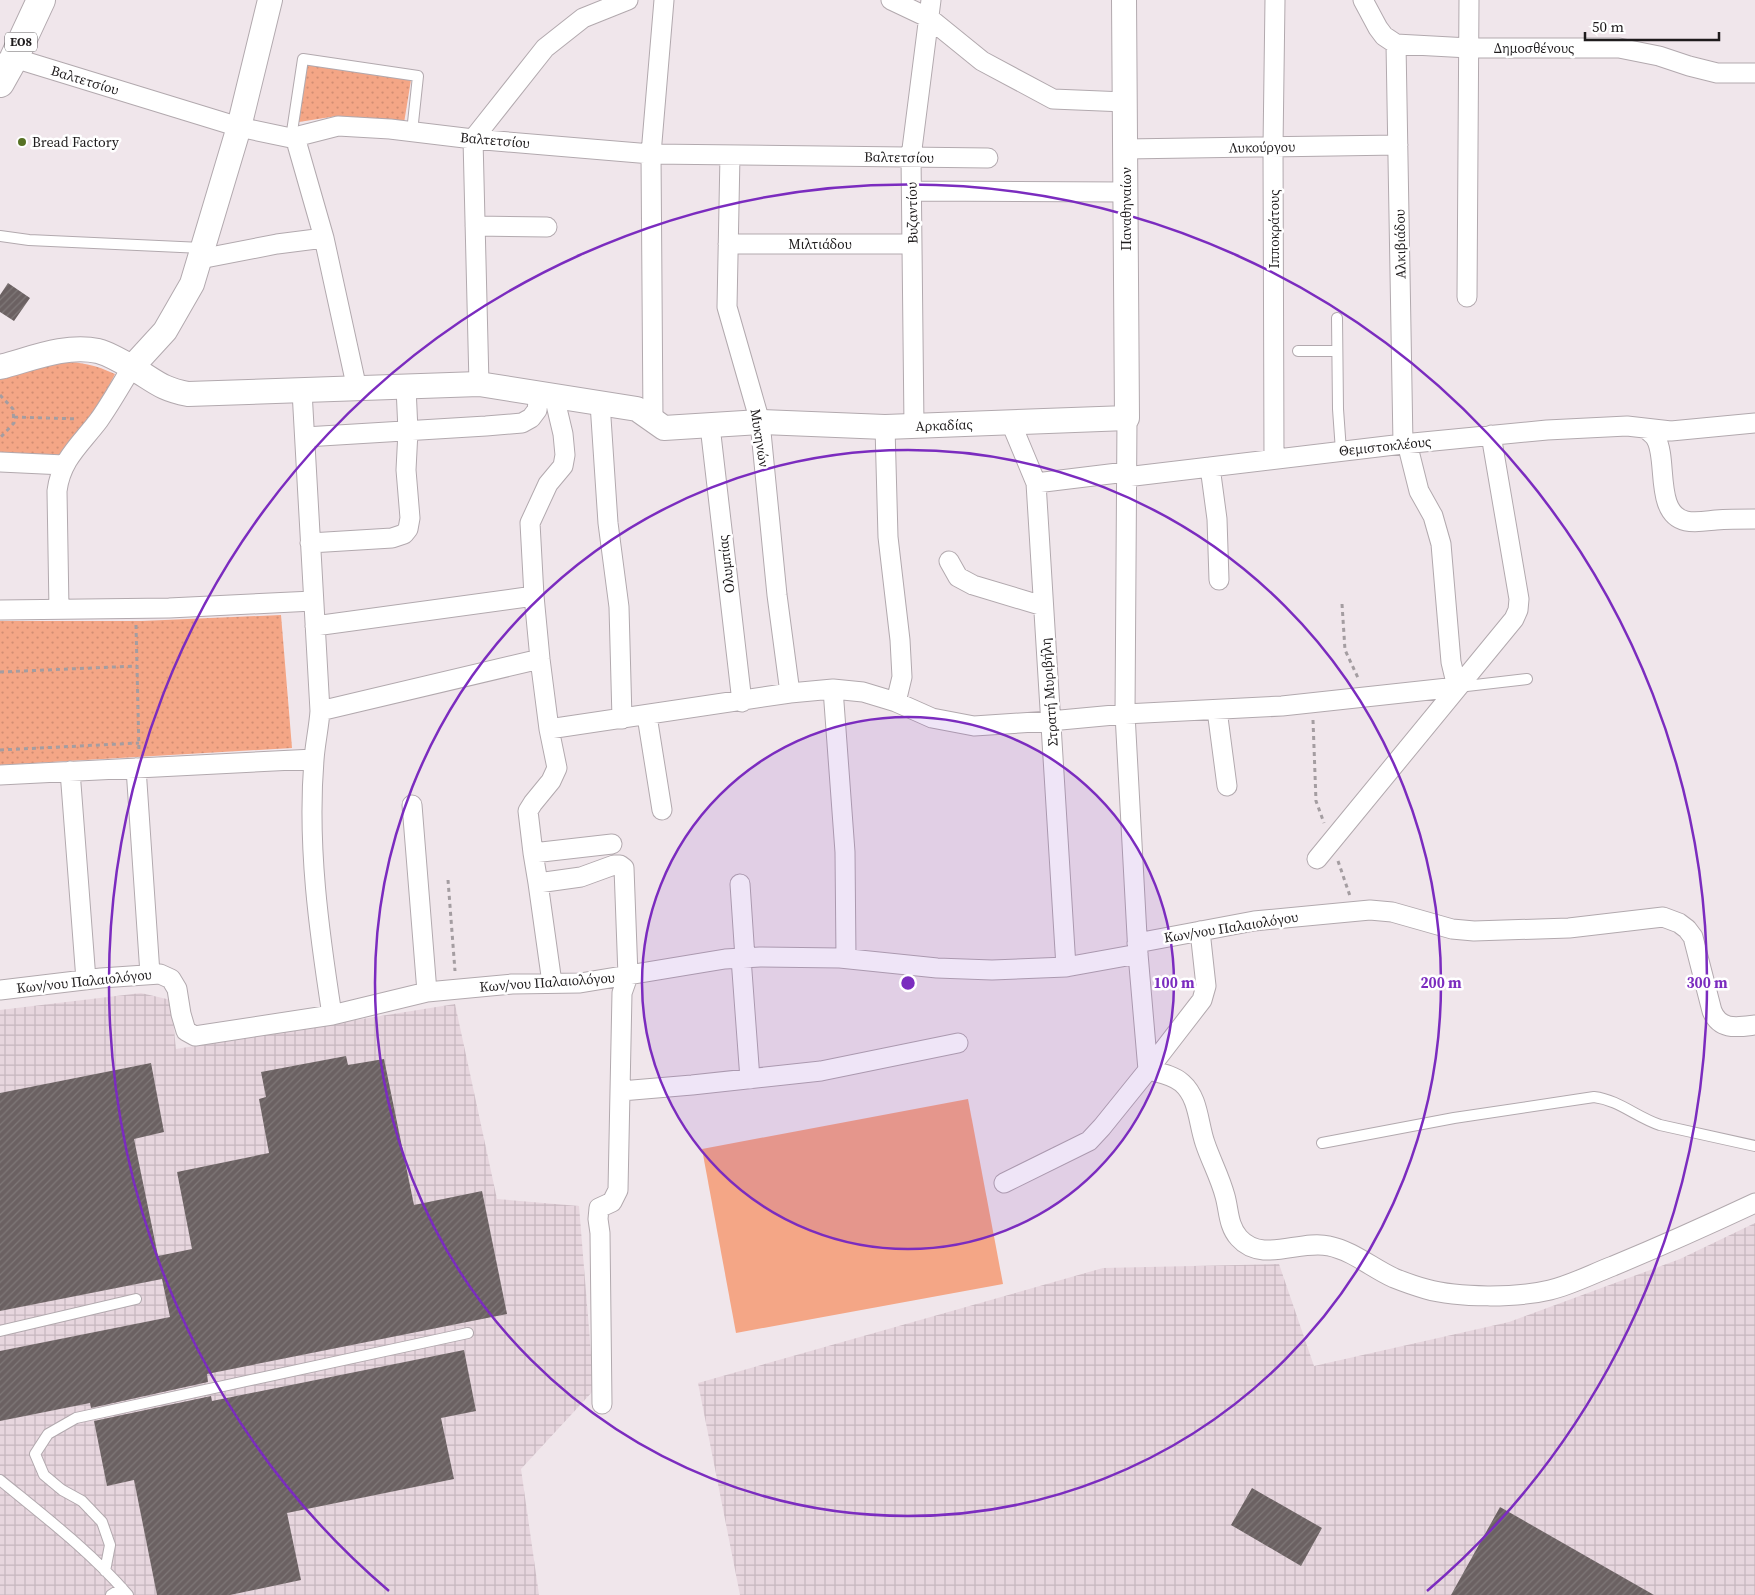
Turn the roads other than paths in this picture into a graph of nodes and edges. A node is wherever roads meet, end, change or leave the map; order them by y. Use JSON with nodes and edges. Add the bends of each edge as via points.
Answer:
{"nodes":[{"id":1,"x":40,"y":0,"type":"edge"},
{"id":2,"x":270,"y":0,"type":"edge"},
{"id":3,"x":628,"y":0,"type":"edge"},
{"id":4,"x":664,"y":0,"type":"edge"},
{"id":5,"x":891,"y":0,"type":"edge"},
{"id":6,"x":1124,"y":0,"type":"edge"},
{"id":7,"x":1275,"y":0,"type":"edge"},
{"id":8,"x":1363,"y":0,"type":"edge"},
{"id":9,"x":1469,"y":0,"type":"edge"},
{"id":10,"x":593,"y":6,"type":"edge"},
{"id":11,"x":930,"y":9,"type":"edge"},
{"id":12,"x":1396,"y":44,"type":"junction"},
{"id":13,"x":1469,"y":48,"type":"junction"},
{"id":14,"x":14,"y":58,"type":"junction"},
{"id":15,"x":1755,"y":73,"type":"edge"},
{"id":16,"x":0,"y":83,"type":"edge"},
{"id":17,"x":1125,"y":102,"type":"junction"},
{"id":18,"x":239,"y":127,"type":"junction"},
{"id":19,"x":412,"y":132,"type":"junction"},
{"id":20,"x":293,"y":137,"type":"junction"},
{"id":21,"x":473,"y":139,"type":"junction"},
{"id":22,"x":1398,"y":145,"type":"junction"},
{"id":23,"x":1273,"y":147,"type":"junction"},
{"id":24,"x":1125,"y":149,"type":"junction"},
{"id":25,"x":651,"y":154,"type":"junction"},
{"id":26,"x":730,"y":155,"type":"junction"},
{"id":27,"x":911,"y":157,"type":"junction"},
{"id":28,"x":988,"y":158,"type":"dead end"},
{"id":29,"x":912,"y":191,"type":"junction"},
{"id":30,"x":1125,"y":192,"type":"junction"},
{"id":31,"x":475,"y":226,"type":"junction"},
{"id":32,"x":547,"y":227,"type":"dead end"},
{"id":33,"x":0,"y":236,"type":"edge"},
{"id":34,"x":324,"y":238,"type":"junction"},
{"id":35,"x":728,"y":244,"type":"junction"},
{"id":36,"x":912,"y":244,"type":"junction"},
{"id":37,"x":202,"y":254,"type":"junction"},
{"id":38,"x":1467,"y":297,"type":"dead end"},
{"id":39,"x":1337,"y":318,"type":"dead end"},
{"id":40,"x":1337,"y":351,"type":"junction"},
{"id":41,"x":1298,"y":352,"type":"dead end"},
{"id":42,"x":0,"y":367,"type":"edge"},
{"id":43,"x":132,"y":367,"type":"junction"},
{"id":44,"x":479,"y":384,"type":"junction"},
{"id":45,"x":406,"y":387,"type":"junction"},
{"id":46,"x":357,"y":389,"type":"junction"},
{"id":47,"x":302,"y":391,"type":"junction"},
{"id":48,"x":547,"y":395,"type":"junction"},
{"id":49,"x":600,"y":403,"type":"junction"},
{"id":50,"x":1127,"y":418,"type":"junction"},
{"id":51,"x":653,"y":421,"type":"junction"},
{"id":52,"x":760,"y":422,"type":"junction"},
{"id":53,"x":1011,"y":423,"type":"junction"},
{"id":54,"x":1755,"y":423,"type":"edge"},
{"id":55,"x":710,"y":426,"type":"junction"},
{"id":56,"x":914,"y":426,"type":"junction"},
{"id":57,"x":885,"y":428,"type":"junction"},
{"id":58,"x":1645,"y":428,"type":"junction"},
{"id":59,"x":408,"y":431,"type":"junction"},
{"id":60,"x":1491,"y":435,"type":"junction"},
{"id":61,"x":305,"y":437,"type":"junction"},
{"id":62,"x":1405,"y":443,"type":"junction"},
{"id":63,"x":1341,"y":451,"type":"junction"},
{"id":64,"x":1274,"y":459,"type":"junction"},
{"id":65,"x":0,"y":462,"type":"edge"},
{"id":66,"x":64,"y":465,"type":"junction"},
{"id":67,"x":1210,"y":467,"type":"junction"},
{"id":68,"x":1126,"y":474,"type":"junction"},
{"id":69,"x":1036,"y":483,"type":"junction"},
{"id":70,"x":1755,"y":519,"type":"edge"},
{"id":71,"x":310,"y":542,"type":"junction"},
{"id":72,"x":949,"y":561,"type":"dead end"},
{"id":73,"x":1219,"y":580,"type":"dead end"},
{"id":74,"x":534,"y":596,"type":"junction"},
{"id":75,"x":313,"y":601,"type":"junction"},
{"id":76,"x":1043,"y":606,"type":"junction"},
{"id":77,"x":59,"y":609,"type":"junction"},
{"id":78,"x":0,"y":610,"type":"edge"},
{"id":79,"x":315,"y":626,"type":"junction"},
{"id":80,"x":540,"y":659,"type":"junction"},
{"id":81,"x":1527,"y":679,"type":"dead end"},
{"id":82,"x":1457,"y":687,"type":"junction"},
{"id":83,"x":833,"y":688,"type":"junction"},
{"id":84,"x":790,"y":693,"type":"junction"},
{"id":85,"x":742,"y":702,"type":"junction"},
{"id":86,"x":896,"y":702,"type":"junction"},
{"id":87,"x":1217,"y":710,"type":"junction"},
{"id":88,"x":320,"y":711,"type":"junction"},
{"id":89,"x":1125,"y":714,"type":"junction"},
{"id":90,"x":647,"y":716,"type":"junction"},
{"id":91,"x":622,"y":719,"type":"junction"},
{"id":92,"x":1050,"y":721,"type":"junction"},
{"id":93,"x":549,"y":729,"type":"junction"},
{"id":94,"x":314,"y":758,"type":"junction"},
{"id":95,"x":138,"y":768,"type":"junction"},
{"id":96,"x":70,"y":771,"type":"junction"},
{"id":97,"x":0,"y":775,"type":"edge"},
{"id":98,"x":1228,"y":786,"type":"dead end"},
{"id":99,"x":412,"y":805,"type":"dead end"},
{"id":100,"x":662,"y":810,"type":"dead end"},
{"id":101,"x":612,"y":844,"type":"dead end"},
{"id":102,"x":533,"y":854,"type":"junction"},
{"id":103,"x":1317,"y":860,"type":"dead end"},
{"id":104,"x":538,"y":883,"type":"junction"},
{"id":105,"x":740,"y":884,"type":"dead end"},
{"id":106,"x":1200,"y":931,"type":"junction"},
{"id":107,"x":1138,"y":948,"type":"junction"},
{"id":108,"x":743,"y":958,"type":"junction"},
{"id":109,"x":846,"y":958,"type":"junction"},
{"id":110,"x":1066,"y":967,"type":"junction"},
{"id":111,"x":150,"y":974,"type":"junction"},
{"id":112,"x":628,"y":976,"type":"junction"},
{"id":113,"x":86,"y":980,"type":"junction"},
{"id":114,"x":552,"y":983,"type":"junction"},
{"id":115,"x":0,"y":990,"type":"edge"},
{"id":116,"x":427,"y":992,"type":"junction"},
{"id":117,"x":332,"y":1015,"type":"junction"},
{"id":118,"x":1755,"y":1025,"type":"edge"},
{"id":119,"x":958,"y":1043,"type":"dead end"},
{"id":120,"x":1148,"y":1070,"type":"junction"},
{"id":121,"x":750,"y":1078,"type":"junction"},
{"id":122,"x":621,"y":1091,"type":"junction"},
{"id":123,"x":1322,"y":1143,"type":"dead end"},
{"id":124,"x":1755,"y":1146,"type":"edge"},
{"id":125,"x":1004,"y":1183,"type":"dead end"},
{"id":126,"x":1755,"y":1203,"type":"edge"},
{"id":127,"x":136,"y":1299,"type":"dead end"},
{"id":128,"x":0,"y":1331,"type":"edge"},
{"id":129,"x":468,"y":1333,"type":"dead end"},
{"id":130,"x":602,"y":1404,"type":"dead end"},
{"id":131,"x":0,"y":1480,"type":"edge"},
{"id":132,"x":105,"y":1571,"type":"junction"},
{"id":133,"x":125,"y":1592,"type":"edge"},
{"id":134,"x":111,"y":1595,"type":"edge"}],
"edges":[{"from":1,"to":14,"type":"highway","number":"ΕΟ8"},
{"from":2,"to":18,"type":"street"},
{"from":3,"to":10,"type":"street"},
{"from":4,"to":25,"type":"street"},
{"from":5,"to":11,"type":"street"},
{"from":6,"to":17,"type":"street","name":"Παναθηναίων"},
{"from":7,"to":23,"type":"street","name":"Ιπποκράτους"},
{"from":8,"to":12,"type":"street","via":[[1378,28]]},
{"from":9,"to":13,"type":"street"},
{"from":10,"to":21,"type":"street","via":[[545,48]]},
{"from":11,"to":17,"type":"street","via":[[982,61],[1053,99]]},
{"from":11,"to":27,"type":"street","name":"Βυζαντίου"},
{"from":12,"to":13,"type":"street","name":"Δημοσθένους"},
{"from":12,"to":22,"type":"street","name":"Αλκιβιάδου"},
{"from":13,"to":15,"type":"street","name":"Δημοσθένους","via":[[1619,48],[1717,73]]},
{"from":13,"to":38,"type":"street"},
{"from":14,"to":16,"type":"highway","number":"ΕΟ8"},
{"from":14,"to":18,"type":"street","name":"Βαλτετσίου"},
{"from":17,"to":24,"type":"street","name":"Παναθηναίων"},
{"from":18,"to":20,"type":"street","name":"Βαλτετσίου"},
{"from":18,"to":37,"type":"street"},
{"from":19,"to":20,"type":"street","name":"Βαλτετσίου","via":[[338,126]]},
{"from":19,"to":20,"type":"lane","via":[[418,76],[303,59]]},
{"from":19,"to":21,"type":"street","name":"Βαλτετσίου"},
{"from":20,"to":34,"type":"street"},
{"from":21,"to":25,"type":"street","name":"Βαλτετσίου"},
{"from":21,"to":31,"type":"street"},
{"from":22,"to":23,"type":"street","name":"Λυκούργου"},
{"from":22,"to":62,"type":"street","name":"Αλκιβιάδου"},
{"from":23,"to":24,"type":"street","name":"Λυκούργου"},
{"from":23,"to":64,"type":"street","name":"Ιπποκράτους"},
{"from":24,"to":30,"type":"street","name":"Παναθηναίων"},
{"from":25,"to":26,"type":"street","name":"Βαλτετσίου"},
{"from":25,"to":51,"type":"street"},
{"from":26,"to":27,"type":"street","name":"Βαλτετσίου"},
{"from":26,"to":35,"type":"street","name":"Μυκηνών"},
{"from":27,"to":28,"type":"street","name":"Βαλτετσίου"},
{"from":27,"to":29,"type":"street","name":"Βυζαντίου"},
{"from":29,"to":30,"type":"street"},
{"from":29,"to":36,"type":"street","name":"Βυζαντίου"},
{"from":30,"to":50,"type":"street","name":"Παναθηναίων"},
{"from":31,"to":32,"type":"street"},
{"from":31,"to":44,"type":"street"},
{"from":33,"to":37,"type":"lane"},
{"from":34,"to":37,"type":"street"},
{"from":34,"to":46,"type":"street"},
{"from":35,"to":36,"type":"street","name":"Μιλτιάδου"},
{"from":35,"to":52,"type":"street","name":"Μυκηνών","via":[[727,307]]},
{"from":36,"to":56,"type":"street","name":"Βυζαντίου"},
{"from":37,"to":43,"type":"street","via":[[192,284],[164,331]]},
{"from":39,"to":40,"type":"lane"},
{"from":40,"to":41,"type":"lane"},
{"from":40,"to":63,"type":"lane"},
{"from":42,"to":43,"type":"street","name":"Αρκαδίας","via":[[69,350],[86,350],[100,352]]},
{"from":43,"to":47,"type":"street","name":"Αρκαδίας","via":[[162,387],[188,394]]},
{"from":43,"to":66,"type":"street","via":[[100,419]]},
{"from":44,"to":45,"type":"street","name":"Αρκαδίας"},
{"from":44,"to":48,"type":"street","name":"Αρκαδίας"},
{"from":45,"to":46,"type":"street","name":"Αρκαδίας"},
{"from":45,"to":59,"type":"street"},
{"from":46,"to":47,"type":"street","name":"Αρκαδίας"},
{"from":47,"to":61,"type":"street"},
{"from":48,"to":49,"type":"street","name":"Αρκαδίας"},
{"from":48,"to":59,"type":"street","via":[[531,418],[522,423]]},
{"from":48,"to":74,"type":"street","via":[[563,434],[565,455],[563,466],[548,484],[530,523]]},
{"from":49,"to":51,"type":"street","name":"Αρκαδίας","via":[[638,409]]},
{"from":49,"to":91,"type":"street","via":[[608,523],[619,607]]},
{"from":50,"to":53,"type":"street","name":"Αρκαδίας"},
{"from":50,"to":68,"type":"street"},
{"from":51,"to":55,"type":"street","name":"Αρκαδίας","via":[[664,428]]},
{"from":52,"to":55,"type":"street","name":"Αρκαδίας"},
{"from":52,"to":57,"type":"street","name":"Αρκαδίας"},
{"from":52,"to":84,"type":"street","name":"Μυκηνών"},
{"from":53,"to":56,"type":"street","name":"Αρκαδίας"},
{"from":53,"to":69,"type":"street","name":"Στρατή Μυριβήλη"},
{"from":54,"to":58,"type":"street","name":"Θεμιστοκλέους","via":[[1671,431]]},
{"from":55,"to":85,"type":"street","name":"Ολυμπίας"},
{"from":56,"to":57,"type":"street","name":"Αρκαδίας"},
{"from":57,"to":86,"type":"street","via":[[888,538],[902,677]]},
{"from":58,"to":60,"type":"street","name":"Θεμιστοκλέους","via":[[1607,426]]},
{"from":58,"to":70,"type":"street","via":[[1656,439],[1663,486],[1674,514],[1683,521],[1696,523]]},
{"from":59,"to":61,"type":"street"},
{"from":59,"to":71,"type":"street","via":[[406,470],[410,518],[404,534],[392,538]]},
{"from":60,"to":62,"type":"street","name":"Θεμιστοκλέους"},
{"from":60,"to":82,"type":"street","via":[[1520,603],[1514,618]]},
{"from":61,"to":71,"type":"street"},
{"from":62,"to":63,"type":"street","name":"Θεμιστοκλέους"},
{"from":62,"to":82,"type":"street","name":"Αλκιβιάδου","via":[[1419,491],[1435,522],[1441,544],[1451,662]]},
{"from":63,"to":64,"type":"street","name":"Θεμιστοκλέους"},
{"from":64,"to":67,"type":"street","name":"Θεμιστοκλέους"},
{"from":65,"to":66,"type":"street"},
{"from":66,"to":77,"type":"street","via":[[57,491]]},
{"from":67,"to":68,"type":"street","name":"Θεμιστοκλέους"},
{"from":67,"to":73,"type":"street","via":[[1217,519]]},
{"from":68,"to":69,"type":"street","name":"Θεμιστοκλέους"},
{"from":68,"to":89,"type":"street"},
{"from":69,"to":76,"type":"street","name":"Στρατή Μυριβήλη"},
{"from":71,"to":75,"type":"street"},
{"from":72,"to":76,"type":"street","via":[[958,577],[973,585]]},
{"from":74,"to":79,"type":"street"},
{"from":74,"to":80,"type":"street"},
{"from":75,"to":77,"type":"street"},
{"from":75,"to":79,"type":"street"},
{"from":76,"to":92,"type":"street","name":"Στρατή Μυριβήλη"},
{"from":77,"to":78,"type":"street"},
{"from":79,"to":88,"type":"street"},
{"from":80,"to":88,"type":"street"},
{"from":80,"to":93,"type":"street"},
{"from":81,"to":82,"type":"lane"},
{"from":82,"to":87,"type":"street","via":[[1312,704]]},
{"from":82,"to":103,"type":"street"},
{"from":83,"to":84,"type":"street"},
{"from":83,"to":86,"type":"street","via":[[863,692]]},
{"from":83,"to":109,"type":"street","via":[[844,852]]},
{"from":84,"to":85,"type":"street"},
{"from":85,"to":90,"type":"street"},
{"from":86,"to":92,"type":"street","via":[[932,718],[974,726]]},
{"from":87,"to":89,"type":"street"},
{"from":87,"to":98,"type":"street"},
{"from":88,"to":94,"type":"street"},
{"from":89,"to":92,"type":"street"},
{"from":89,"to":107,"type":"street"},
{"from":90,"to":91,"type":"street"},
{"from":90,"to":100,"type":"street"},
{"from":91,"to":93,"type":"street"},
{"from":92,"to":110,"type":"street","name":"Στρατή Μυριβήλη"},
{"from":93,"to":102,"type":"street","via":[[557,768],[528,812]]},
{"from":94,"to":95,"type":"street"},
{"from":94,"to":117,"type":"street","via":[[314,864]]},
{"from":95,"to":96,"type":"street"},
{"from":95,"to":111,"type":"street"},
{"from":96,"to":97,"type":"street"},
{"from":96,"to":113,"type":"street"},
{"from":99,"to":116,"type":"street"},
{"from":101,"to":102,"type":"street"},
{"from":102,"to":104,"type":"street"},
{"from":104,"to":112,"type":"street","via":[[581,877],[614,865],[624,868]]},
{"from":104,"to":114,"type":"street"},
{"from":105,"to":108,"type":"street"},
{"from":106,"to":107,"type":"street","name":"Κων/νου Παλαιολόγου"},
{"from":106,"to":118,"type":"street","name":"Κων/νου Παλαιολόγου","via":[[1254,920],[1370,910],[1474,931],[1602,926],[1656,917],[1671,919],[1687,929],[1696,943],[1715,1018],[1732,1027]]},
{"from":106,"to":120,"type":"street","via":[[1206,986],[1202,1000]]},
{"from":107,"to":110,"type":"street","name":"Κων/νου Παλαιολόγου"},
{"from":107,"to":120,"type":"street"},
{"from":108,"to":109,"type":"street","name":"Κων/νου Παλαιολόγου"},
{"from":108,"to":112,"type":"street","name":"Κων/νου Παλαιολόγου"},
{"from":108,"to":121,"type":"street"},
{"from":109,"to":110,"type":"street","name":"Κων/νου Παλαιολόγου","via":[[970,970]]},
{"from":111,"to":113,"type":"street","name":"Κων/νου Παλαιολόγου"},
{"from":111,"to":117,"type":"street","name":"Κων/νου Παλαιολόγου","via":[[172,979],[186,1031],[195,1036]]},
{"from":112,"to":114,"type":"street","name":"Κων/νου Παλαιολόγου"},
{"from":112,"to":122,"type":"street","via":[[622,993]]},
{"from":113,"to":115,"type":"street","name":"Κων/νου Παλαιολόγου"},
{"from":114,"to":116,"type":"street","name":"Κων/νου Παλαιολόγου"},
{"from":116,"to":117,"type":"street","name":"Κων/νου Παλαιολόγου"},
{"from":119,"to":121,"type":"street","via":[[822,1071]]},
{"from":120,"to":125,"type":"street","via":[[1089,1141]]},
{"from":120,"to":126,"type":"street","via":[[1177,1079],[1192,1096],[1204,1141],[1224,1194],[1230,1223],[1244,1243],[1267,1250],[1314,1244],[1334,1247],[1393,1277],[1426,1289],[1478,1296],[1548,1290],[1663,1245]]},
{"from":121,"to":122,"type":"street"},
{"from":122,"to":130,"type":"street","via":[[618,1190],[612,1202],[599,1208],[598,1219]]},
{"from":123,"to":124,"type":"lane","via":[[1454,1118],[1594,1097],[1615,1101],[1660,1125]]},
{"from":127,"to":128,"type":"lane"},
{"from":129,"to":132,"type":"lane","via":[[76,1418],[48,1434],[35,1454],[44,1475],[82,1501],[102,1522],[110,1545]]},
{"from":131,"to":132,"type":"lane"},
{"from":132,"to":133,"type":"lane"},
{"from":133,"to":134,"type":"lane"}]}
